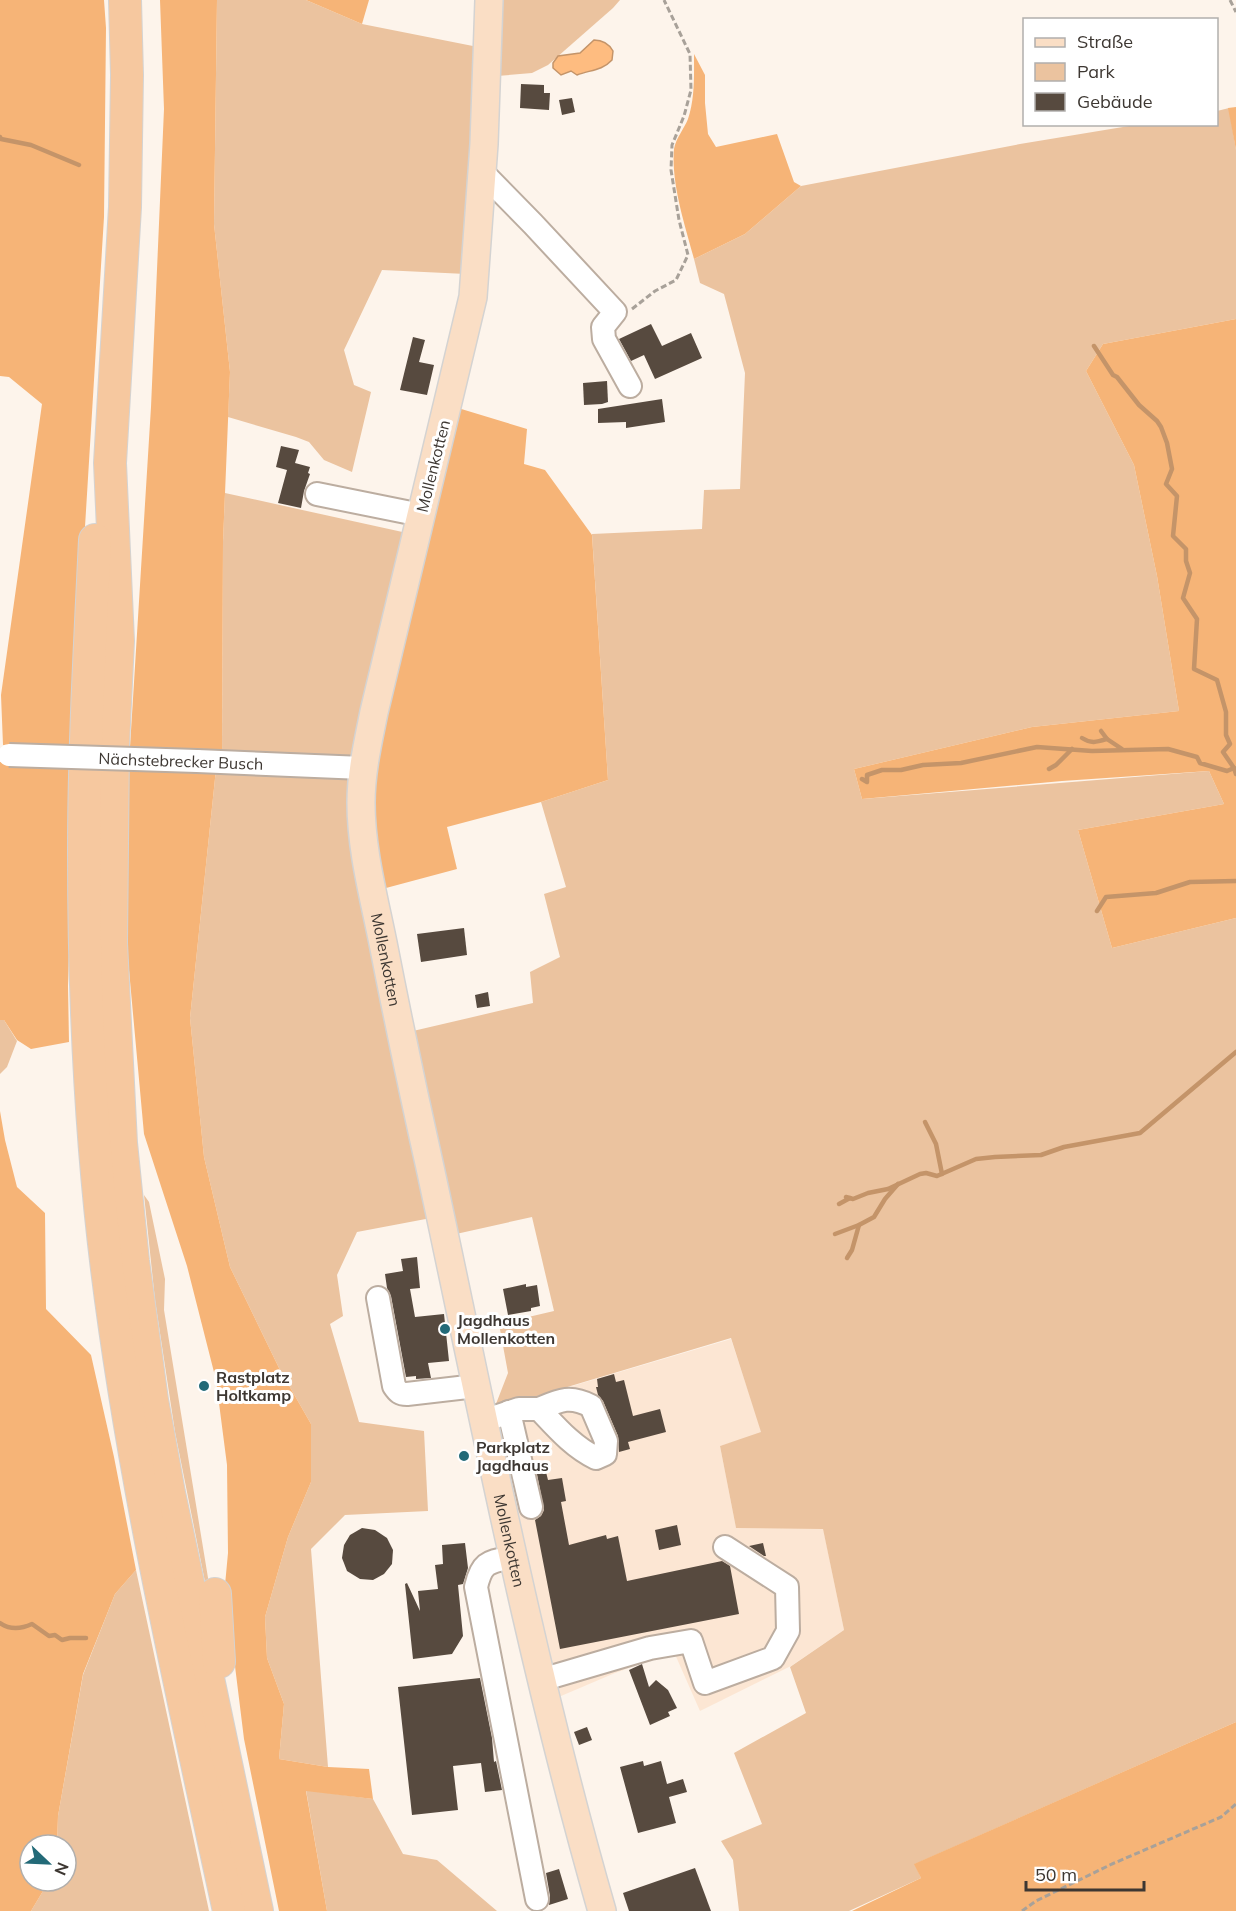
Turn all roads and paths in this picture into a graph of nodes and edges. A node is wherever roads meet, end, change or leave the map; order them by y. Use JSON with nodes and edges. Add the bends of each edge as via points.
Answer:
{"nodes":[{"id":1,"x":110,"y":0,"type":"edge"},
{"id":2,"x":125,"y":0,"type":"edge"},
{"id":3,"x":489,"y":0,"type":"edge"},
{"id":4,"x":664,"y":0,"type":"edge"},
{"id":5,"x":1230,"y":0,"type":"edge"},
{"id":6,"x":1236,"y":12,"type":"edge"},
{"id":7,"x":482,"y":172,"type":"junction"},
{"id":8,"x":615,"y":312,"type":"junction"},
{"id":9,"x":630,"y":386,"type":"dead end"},
{"id":10,"x":317,"y":494,"type":"dead end"},
{"id":11,"x":421,"y":515,"type":"junction"},
{"id":12,"x":4,"y":755,"type":"edge"},
{"id":13,"x":363,"y":768,"type":"junction"},
{"id":14,"x":115,"y":1042,"type":"junction"},
{"id":15,"x":148,"y":1189,"type":"dead end"},
{"id":16,"x":378,"y":1298,"type":"dead end"},
{"id":17,"x":476,"y":1386,"type":"junction"},
{"id":18,"x":539,"y":1408,"type":"dead end"},
{"id":19,"x":509,"y":1412,"type":"junction"},
{"id":20,"x":483,"y":1421,"type":"junction"},
{"id":21,"x":531,"y":1507,"type":"dead end"},
{"id":22,"x":725,"y":1547,"type":"dead end"},
{"id":23,"x":513,"y":1557,"type":"junction"},
{"id":24,"x":215,"y":1594,"type":"dead end"},
{"id":25,"x":541,"y":1680,"type":"junction"},
{"id":26,"x":225,"y":1765,"type":"junction"},
{"id":27,"x":1236,"y":1804,"type":"edge"},
{"id":28,"x":537,"y":1899,"type":"dead end"},
{"id":29,"x":229,"y":1911,"type":"edge"},
{"id":30,"x":257,"y":1911,"type":"edge"},
{"id":31,"x":602,"y":1911,"type":"edge"},
{"id":32,"x":1022,"y":1911,"type":"edge"}],
"edges":[{"from":1,"to":29,"type":"highway","via":[[109,239],[86,741],[84,919],[88,1047],[107,1268],[126,1402],[165,1615]]},
{"from":2,"to":14,"type":"highway","via":[[124,207],[110,463],[118,641],[111,852]]},
{"from":3,"to":7,"type":"main road","name":"Mollenkotten"},
{"from":4,"to":8,"type":"path","via":[[690,54],[691,90],[672,145],[671,170],[688,255],[676,280],[626,312]]},
{"from":5,"to":6,"type":"path"},
{"from":7,"to":8,"type":"street"},
{"from":7,"to":11,"type":"main road","name":"Mollenkotten","via":[[473,297]]},
{"from":8,"to":9,"type":"street","via":[[603,327],[604,339]]},
{"from":10,"to":11,"type":"street"},
{"from":11,"to":13,"type":"main road","name":"Mollenkotten"},
{"from":12,"to":13,"type":"street","name":"Nächstebrecker Busch","bridge":true},
{"from":13,"to":17,"type":"main road","name":"Mollenkotten","via":[[361,806],[375,906]]},
{"from":14,"to":15,"type":"highway"},
{"from":14,"to":26,"type":"highway","via":[[133,1261],[152,1400]]},
{"from":16,"to":17,"type":"street","via":[[394,1386],[401,1394]]},
{"from":17,"to":20,"type":"main road","name":"Mollenkotten"},
{"from":18,"to":19,"type":"street"},
{"from":19,"to":20,"type":"street"},
{"from":19,"to":21,"type":"street"},
{"from":20,"to":23,"type":"main road","name":"Mollenkotten"},
{"from":22,"to":25,"type":"street","via":[[787,1587],[788,1631],[773,1658],[705,1683],[691,1641],[650,1648]]},
{"from":23,"to":25,"type":"main road","name":"Mollenkotten"},
{"from":23,"to":28,"type":"street","via":[[483,1566],[476,1587]]},
{"from":24,"to":26,"type":"highway"},
{"from":25,"to":31,"type":"main road","name":"Mollenkotten"},
{"from":26,"to":30,"type":"highway"},
{"from":27,"to":32,"type":"path","via":[[1221,1817],[1112,1864]]}]}
